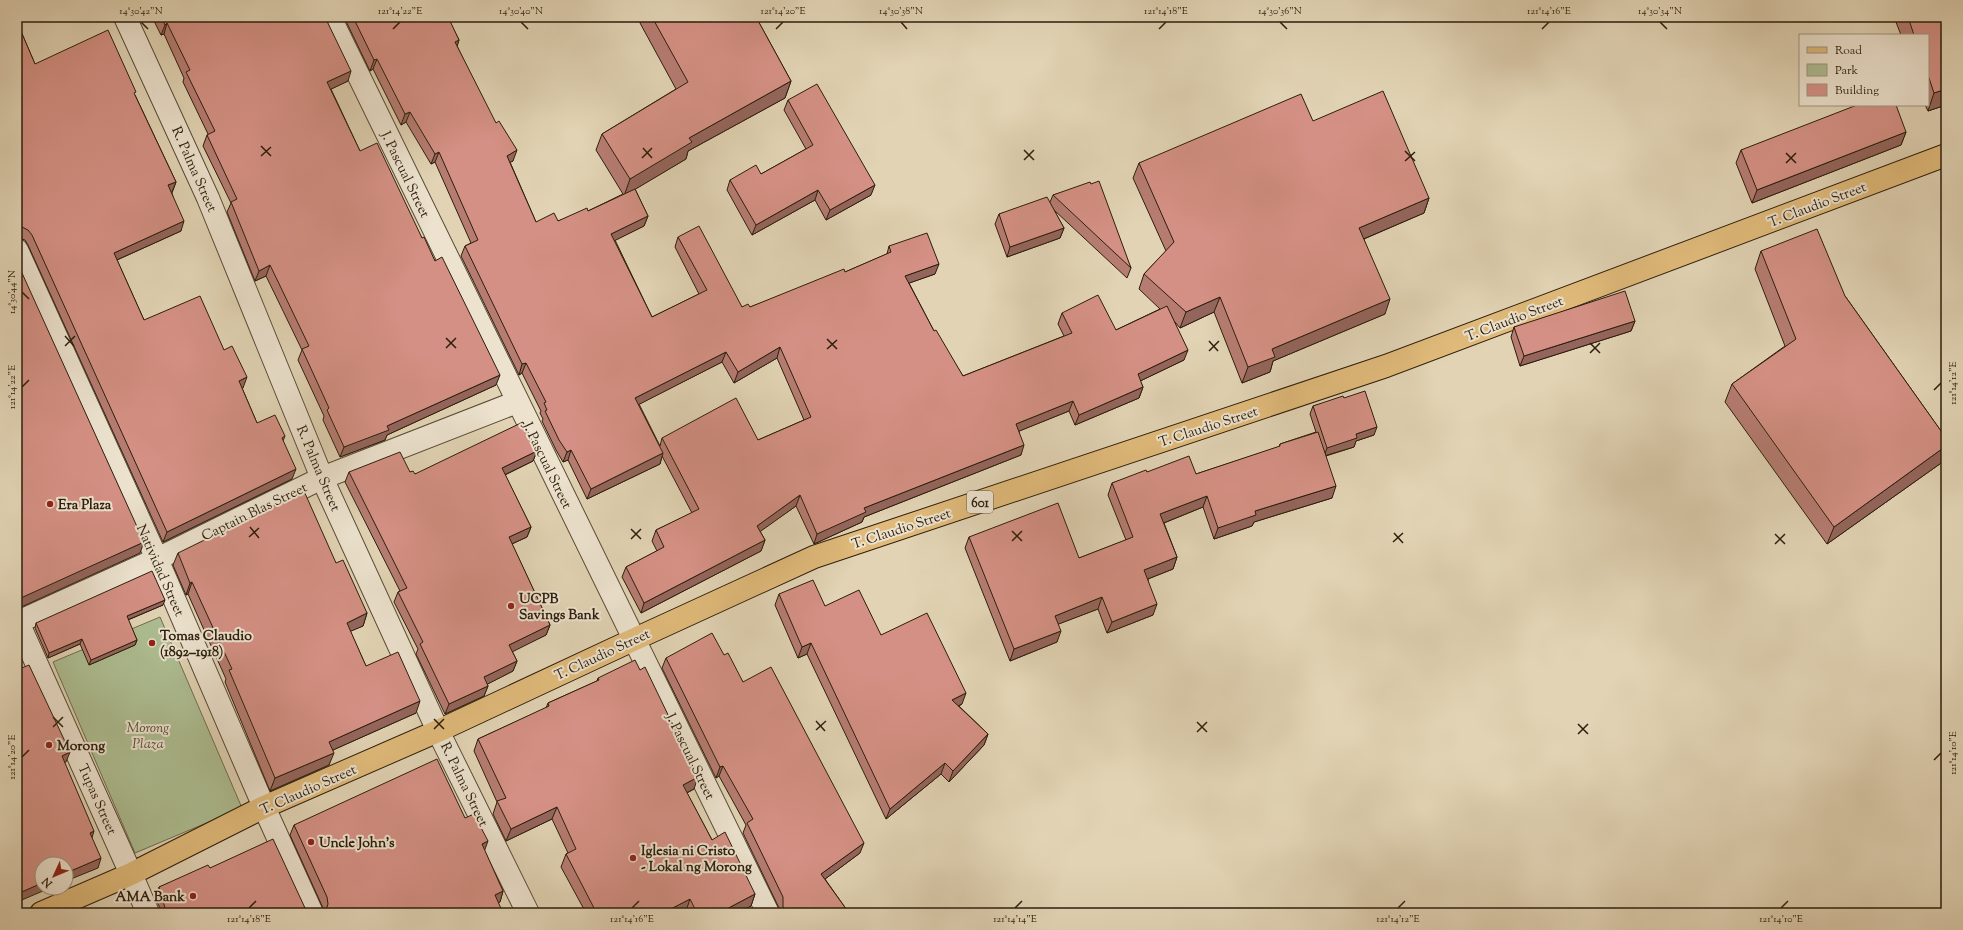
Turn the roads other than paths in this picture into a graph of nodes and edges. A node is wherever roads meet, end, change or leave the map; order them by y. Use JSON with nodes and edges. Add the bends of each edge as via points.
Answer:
{"nodes":[{"id":1,"x":125,"y":17,"type":"edge"},
{"id":2,"x":330,"y":17,"type":"edge"},
{"id":3,"x":1946,"y":155,"type":"edge"},
{"id":4,"x":17,"y":250,"type":"edge"},
{"id":5,"x":517,"y":402,"type":"junction"},
{"id":6,"x":322,"y":478,"type":"junction"},
{"id":7,"x":157,"y":559,"type":"junction"},
{"id":8,"x":18,"y":621,"type":"edge"},
{"id":9,"x":635,"y":639,"type":"junction"},
{"id":10,"x":438,"y":731,"type":"junction"},
{"id":11,"x":264,"y":807,"type":"junction"},
{"id":12,"x":131,"y":874,"type":"junction"},
{"id":13,"x":762,"y":911,"type":"edge"},
{"id":14,"x":41,"y":913,"type":"edge"},
{"id":15,"x":148,"y":913,"type":"edge"},
{"id":16,"x":312,"y":913,"type":"edge"},
{"id":17,"x":528,"y":913,"type":"edge"}],
"edges":[{"from":1,"to":6,"type":"street","name":"R. Palma Street","via":[[208,198]]},
{"from":2,"to":5,"type":"street","name":"J. Pascual Street"},
{"from":3,"to":9,"type":"main road","name":"T. Claudio Street","number":"601","via":[[1386,366],[814,557]]},
{"from":4,"to":7,"type":"street","name":"Natividad Street"},
{"from":5,"to":6,"type":"street","name":"Captain Blas Street"},
{"from":5,"to":9,"type":"street","name":"J. Pascual Street"},
{"from":6,"to":7,"type":"street","name":"Captain Blas Street"},
{"from":6,"to":10,"type":"street","name":"R. Palma Street"},
{"from":7,"to":8,"type":"street","name":"Captain Blas Street"},
{"from":7,"to":11,"type":"street","name":"Natividad Street"},
{"from":8,"to":12,"type":"street","name":"Tupas Street"},
{"from":9,"to":10,"type":"main road","name":"T. Claudio Street","number":"601"},
{"from":9,"to":13,"type":"street","name":"J. Pascual Street"},
{"from":10,"to":11,"type":"main road","name":"T. Claudio Street","number":"601"},
{"from":10,"to":17,"type":"street","name":"R. Palma Street"},
{"from":11,"to":12,"type":"main road","name":"T. Claudio Street","number":"601"},
{"from":11,"to":16,"type":"street","name":"Natividad Street"},
{"from":12,"to":14,"type":"main road","name":"T. Claudio Street","number":"601"},
{"from":12,"to":15,"type":"street","name":"Tupas Street"}]}
